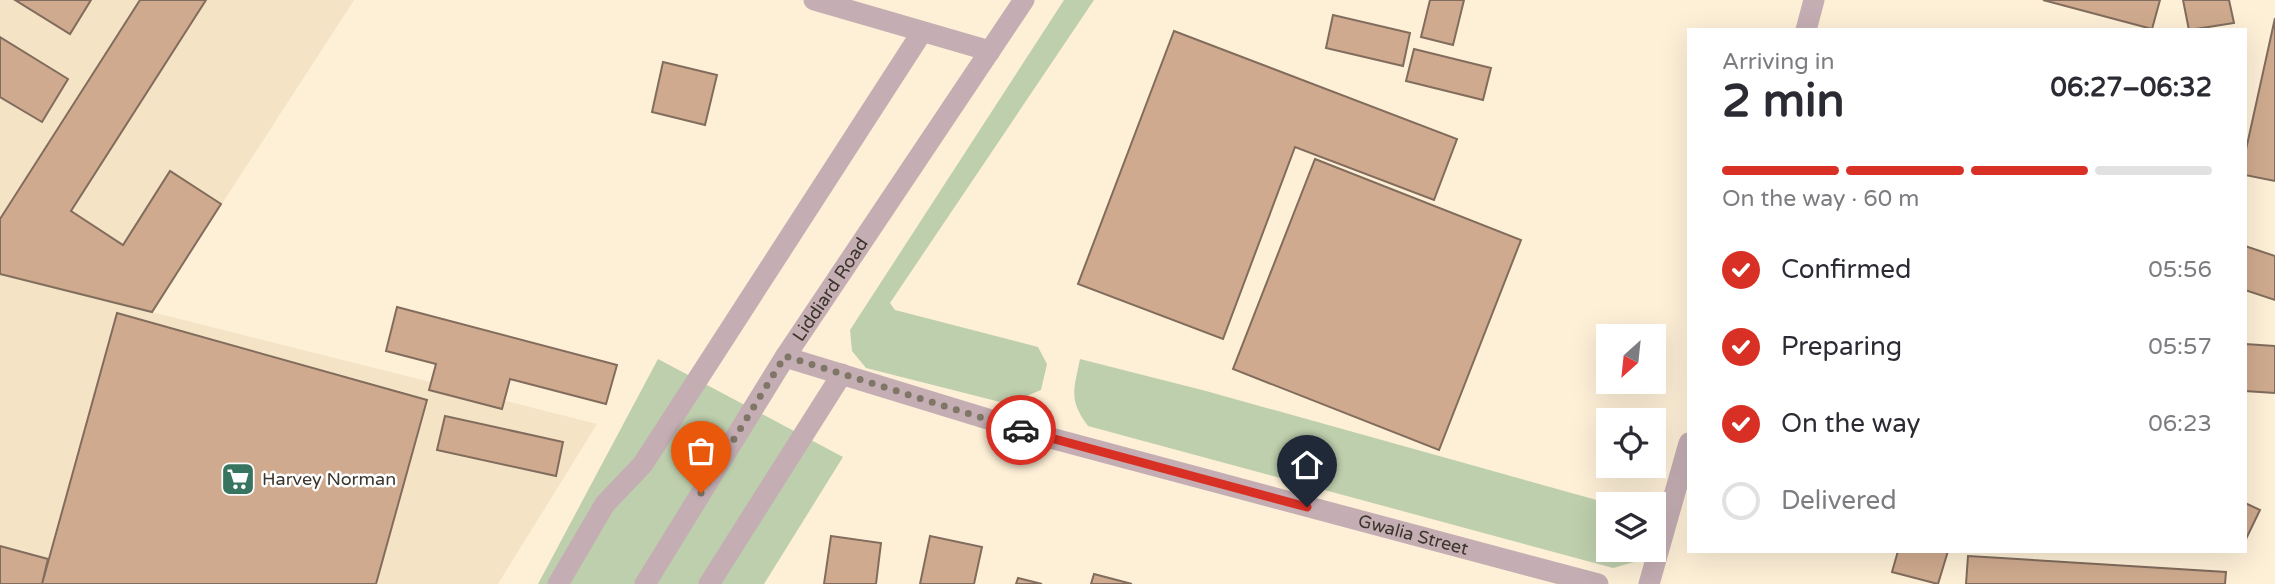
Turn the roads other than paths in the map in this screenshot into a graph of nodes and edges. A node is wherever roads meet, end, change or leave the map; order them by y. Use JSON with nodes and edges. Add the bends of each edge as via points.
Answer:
{"nodes":[{"id":1,"x":814,"y":0,"type":"edge"},
{"id":2,"x":1024,"y":0,"type":"edge"},
{"id":3,"x":1814,"y":0,"type":"edge"},
{"id":4,"x":1807,"y":28,"type":"edge"},
{"id":5,"x":922,"y":32,"type":"junction"},
{"id":6,"x":990,"y":51,"type":"junction"},
{"id":7,"x":785,"y":356,"type":"junction"},
{"id":8,"x":842,"y":374,"type":"junction"},
{"id":9,"x":1687,"y":450,"type":"edge"},
{"id":10,"x":558,"y":584,"type":"edge"},
{"id":11,"x":645,"y":584,"type":"edge"},
{"id":12,"x":709,"y":584,"type":"edge"},
{"id":13,"x":1598,"y":584,"type":"edge"},
{"id":14,"x":1649,"y":584,"type":"edge"}],
"edges":[{"from":1,"to":5,"type":"street"},
{"from":2,"to":6,"type":"street","name":"Liddiard Road"},
{"from":3,"to":4,"type":"street"},
{"from":5,"to":6,"type":"street"},
{"from":5,"to":10,"type":"street","via":[[643,464],[605,504]]},
{"from":6,"to":7,"type":"street","name":"Liddiard Road"},
{"from":7,"to":8,"type":"street","name":"Gwalia Street"},
{"from":7,"to":11,"type":"street","name":"Liddiard Road"},
{"from":8,"to":12,"type":"street"},
{"from":8,"to":13,"type":"street","name":"Gwalia Street","via":[[1044,436]]},
{"from":9,"to":14,"type":"street"}]}
